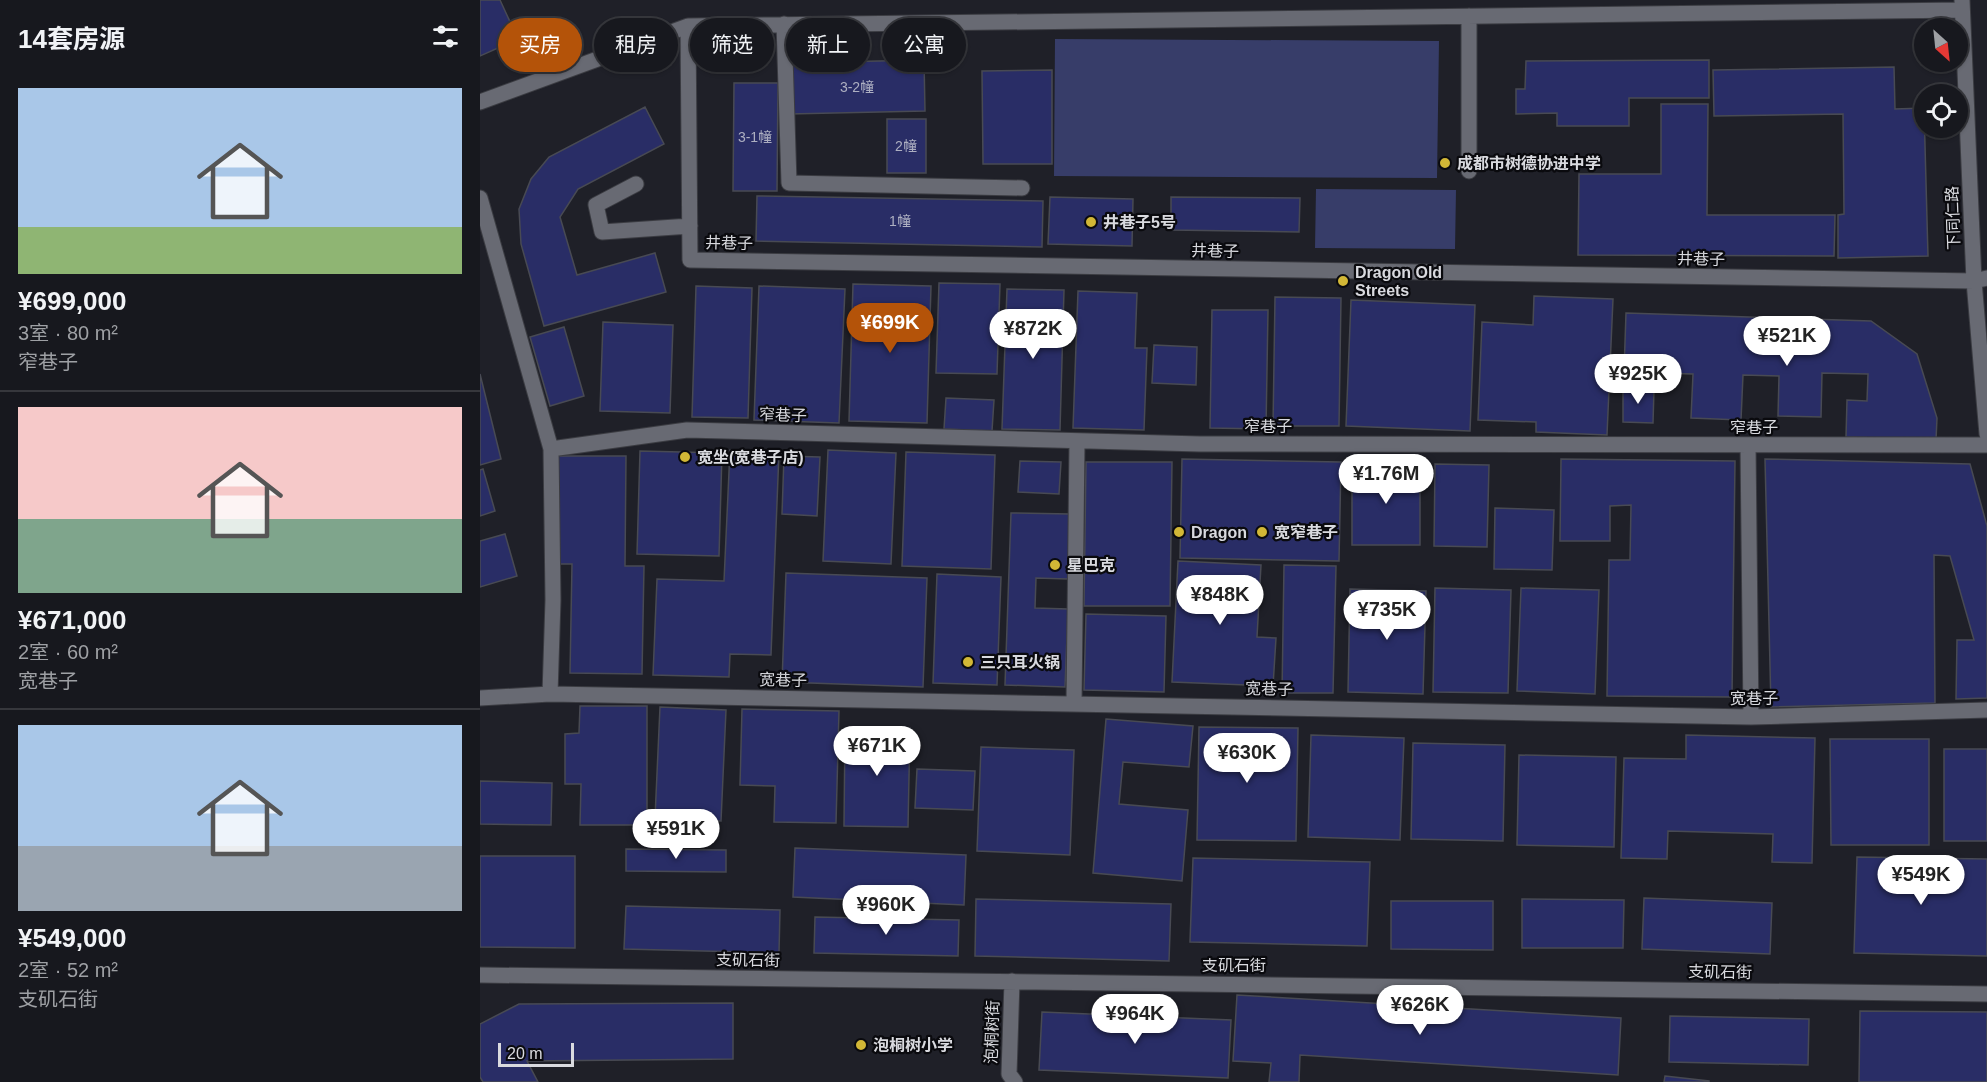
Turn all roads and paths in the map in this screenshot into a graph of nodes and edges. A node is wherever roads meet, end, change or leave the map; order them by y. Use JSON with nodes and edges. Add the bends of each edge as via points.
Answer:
{"nodes":[{"id":1,"x":1962,"y":5,"type":"edge"},
{"id":2,"x":1469,"y":16,"type":"junction"},
{"id":3,"x":784,"y":24,"type":"junction"},
{"id":4,"x":688,"y":26,"type":"junction"},
{"id":5,"x":480,"y":102,"type":"edge"},
{"id":6,"x":1469,"y":171,"type":"dead end"},
{"id":7,"x":636,"y":184,"type":"dead end"},
{"id":8,"x":1022,"y":188,"type":"dead end"},
{"id":9,"x":480,"y":198,"type":"edge"},
{"id":10,"x":690,"y":226,"type":"junction"},
{"id":11,"x":1980,"y":280,"type":"edge"},
{"id":12,"x":1987,"y":434,"type":"edge"},
{"id":13,"x":1077,"y":442,"type":"junction"},
{"id":14,"x":1748,"y":445,"type":"junction"},
{"id":15,"x":1987,"y":445,"type":"edge"},
{"id":16,"x":551,"y":449,"type":"junction"},
{"id":17,"x":550,"y":694,"type":"junction"},
{"id":18,"x":480,"y":698,"type":"edge"},
{"id":19,"x":1074,"y":704,"type":"junction"},
{"id":20,"x":1987,"y":710,"type":"edge"},
{"id":21,"x":1751,"y":717,"type":"junction"},
{"id":22,"x":480,"y":975,"type":"edge"},
{"id":23,"x":1012,"y":981,"type":"junction"},
{"id":24,"x":1987,"y":994,"type":"edge"},
{"id":25,"x":1015,"y":1082,"type":"edge"}],
"edges":[{"from":1,"to":2,"type":"street"},
{"from":1,"to":11,"type":"street","name":"下同仁路"},
{"from":2,"to":3,"type":"street"},
{"from":2,"to":6,"type":"street"},
{"from":3,"to":4,"type":"street"},
{"from":3,"to":8,"type":"street","via":[[789,183]]},
{"from":4,"to":5,"type":"street"},
{"from":4,"to":10,"type":"street","name":"井巷子"},
{"from":7,"to":10,"type":"street","via":[[596,205],[602,232]]},
{"from":9,"to":16,"type":"street"},
{"from":10,"to":11,"type":"street","name":"井巷子","via":[[690,260]]},
{"from":11,"to":12,"type":"street","name":"下同仁路"},
{"from":13,"to":14,"type":"street","name":"窄巷子"},
{"from":13,"to":16,"type":"street","name":"窄巷子","via":[[687,430]]},
{"from":13,"to":19,"type":"street"},
{"from":14,"to":15,"type":"street","name":"窄巷子"},
{"from":14,"to":21,"type":"street"},
{"from":16,"to":17,"type":"street"},
{"from":17,"to":18,"type":"street","name":"宽巷子"},
{"from":17,"to":19,"type":"street","name":"宽巷子"},
{"from":19,"to":21,"type":"street","name":"宽巷子"},
{"from":20,"to":21,"type":"street","name":"宽巷子"},
{"from":22,"to":23,"type":"street","name":"支矶石街"},
{"from":23,"to":24,"type":"street","name":"支矶石街"},
{"from":23,"to":25,"type":"street","name":"泡桐树街","via":[[1009,1074]]}]}
